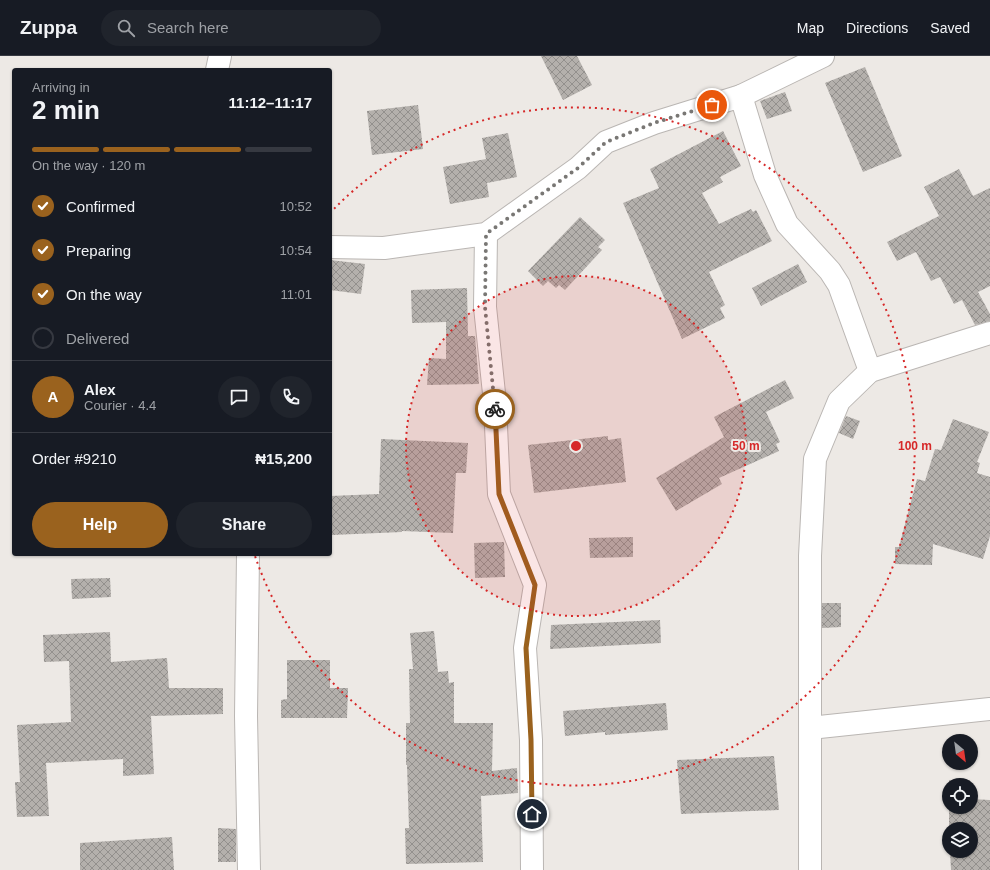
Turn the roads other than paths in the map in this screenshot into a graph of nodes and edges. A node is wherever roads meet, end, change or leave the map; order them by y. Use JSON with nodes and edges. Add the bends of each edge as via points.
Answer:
{"nodes":[{"id":1,"x":220,"y":56,"type":"edge"},
{"id":2,"x":823,"y":56,"type":"edge"},
{"id":3,"x":217,"y":68,"type":"edge"},
{"id":4,"x":741,"y":96,"type":"junction"},
{"id":5,"x":486,"y":234,"type":"junction"},
{"id":6,"x":332,"y":247,"type":"edge"},
{"id":7,"x":990,"y":332,"type":"edge"},
{"id":8,"x":870,"y":371,"type":"junction"},
{"id":9,"x":248,"y":556,"type":"edge"},
{"id":10,"x":990,"y":709,"type":"edge"},
{"id":11,"x":810,"y":728,"type":"junction"},
{"id":12,"x":249,"y":870,"type":"edge"},
{"id":13,"x":532,"y":870,"type":"edge"},
{"id":14,"x":810,"y":870,"type":"edge"}],
"edges":[{"from":1,"to":3,"type":"street"},
{"from":2,"to":4,"type":"street"},
{"from":4,"to":5,"type":"street","via":[[654,123],[606,142],[578,168]]},
{"from":4,"to":8,"type":"street","via":[[765,175],[787,224],[830,271],[839,285]]},
{"from":5,"to":6,"type":"street","via":[[384,248]]},
{"from":5,"to":13,"type":"street","via":[[485,307],[495,403],[499,494],[535,585],[526,648],[531,740]]},
{"from":7,"to":8,"type":"street"},
{"from":8,"to":11,"type":"street","via":[[840,401],[815,459],[810,556]]},
{"from":9,"to":12,"type":"street","via":[[246,716]]},
{"from":10,"to":11,"type":"street"},
{"from":11,"to":14,"type":"street"}]}
